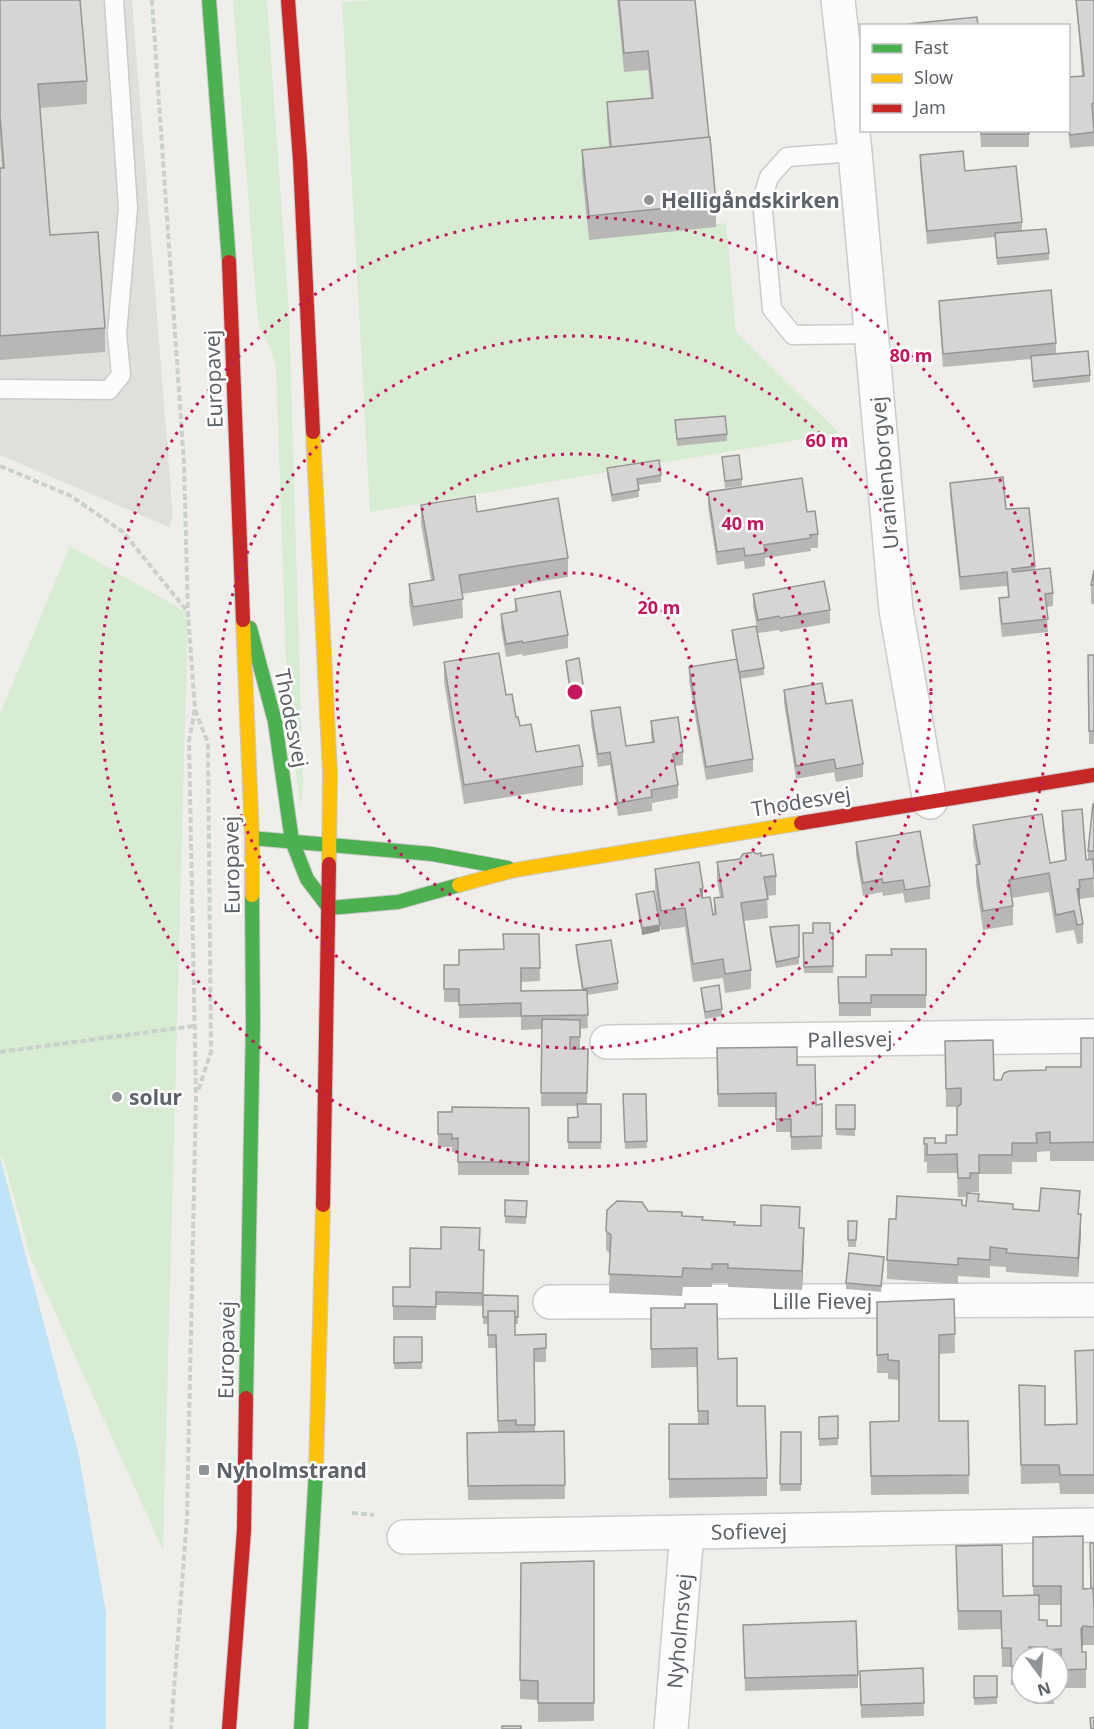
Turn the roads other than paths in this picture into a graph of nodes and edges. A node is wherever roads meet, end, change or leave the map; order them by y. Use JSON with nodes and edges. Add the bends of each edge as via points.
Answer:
{"nodes":[{"id":1,"x":114,"y":0,"type":"edge"},
{"id":2,"x":209,"y":0,"type":"edge"},
{"id":3,"x":288,"y":0,"type":"edge"},
{"id":4,"x":838,"y":0,"type":"edge"},
{"id":5,"x":855,"y":152,"type":"junction"},
{"id":6,"x":872,"y":334,"type":"junction"},
{"id":7,"x":0,"y":389,"type":"edge"},
{"id":8,"x":244,"y":606,"type":"junction"},
{"id":9,"x":1094,"y":774,"type":"edge"},
{"id":10,"x":930,"y":802,"type":"junction"},
{"id":11,"x":252,"y":838,"type":"junction"},
{"id":12,"x":292,"y":841,"type":"junction"},
{"id":13,"x":330,"y":844,"type":"junction"},
{"id":14,"x":515,"y":870,"type":"junction"},
{"id":15,"x":328,"y":908,"type":"junction"},
{"id":16,"x":1094,"y":1036,"type":"edge"},
{"id":17,"x":607,"y":1042,"type":"dead end"},
{"id":18,"x":1094,"y":1300,"type":"edge"},
{"id":19,"x":550,"y":1302,"type":"dead end"},
{"id":20,"x":1094,"y":1525,"type":"edge"},
{"id":21,"x":687,"y":1532,"type":"junction"},
{"id":22,"x":404,"y":1537,"type":"road end"},
{"id":23,"x":229,"y":1729,"type":"edge"},
{"id":24,"x":301,"y":1729,"type":"edge"},
{"id":25,"x":671,"y":1729,"type":"edge"}],
"edges":[{"from":1,"to":7,"type":"lane","via":[[128,208],[117,334],[121,375],[109,390]]},
{"from":2,"to":8,"type":"main road","name":"Europavej","via":[[228,234]]},
{"from":3,"to":13,"type":"main road","via":[[327,689]]},
{"from":4,"to":5,"type":"street","name":"Uranienborgvej"},
{"from":5,"to":6,"type":"street","name":"Uranienborgvej"},
{"from":5,"to":6,"type":"lane","via":[[787,157],[768,177],[762,200],[772,309],[793,335]]},
{"from":6,"to":10,"type":"street","name":"Uranienborgvej","via":[[896,610]]},
{"from":8,"to":11,"type":"main road","name":"Europavej"},
{"from":8,"to":12,"type":"main road","name":"Thodesvej","via":[[275,722]]},
{"from":9,"to":10,"type":"main road","name":"Thodesvej"},
{"from":10,"to":14,"type":"main road","name":"Thodesvej"},
{"from":11,"to":12,"type":"main road","name":"Thodesvej"},
{"from":11,"to":23,"type":"main road","name":"Europavej","via":[[253,1023],[244,1519]]},
{"from":12,"to":13,"type":"main road","name":"Thodesvej"},
{"from":12,"to":15,"type":"main road","name":"Thodesvej","via":[[307,879]]},
{"from":13,"to":14,"type":"main road","name":"Thodesvej","via":[[432,854]]},
{"from":13,"to":15,"type":"main road"},
{"from":14,"to":15,"type":"main road","name":"Thodesvej","via":[[398,902]]},
{"from":15,"to":24,"type":"main road","via":[[322,1302]]},
{"from":16,"to":17,"type":"street","name":"Pallesvej"},
{"from":18,"to":19,"type":"street","name":"Lille Fievej"},
{"from":20,"to":21,"type":"street","name":"Sofievej"},
{"from":21,"to":22,"type":"street","name":"Sofievej"},
{"from":21,"to":25,"type":"street","name":"Nyholmsvej"}]}
